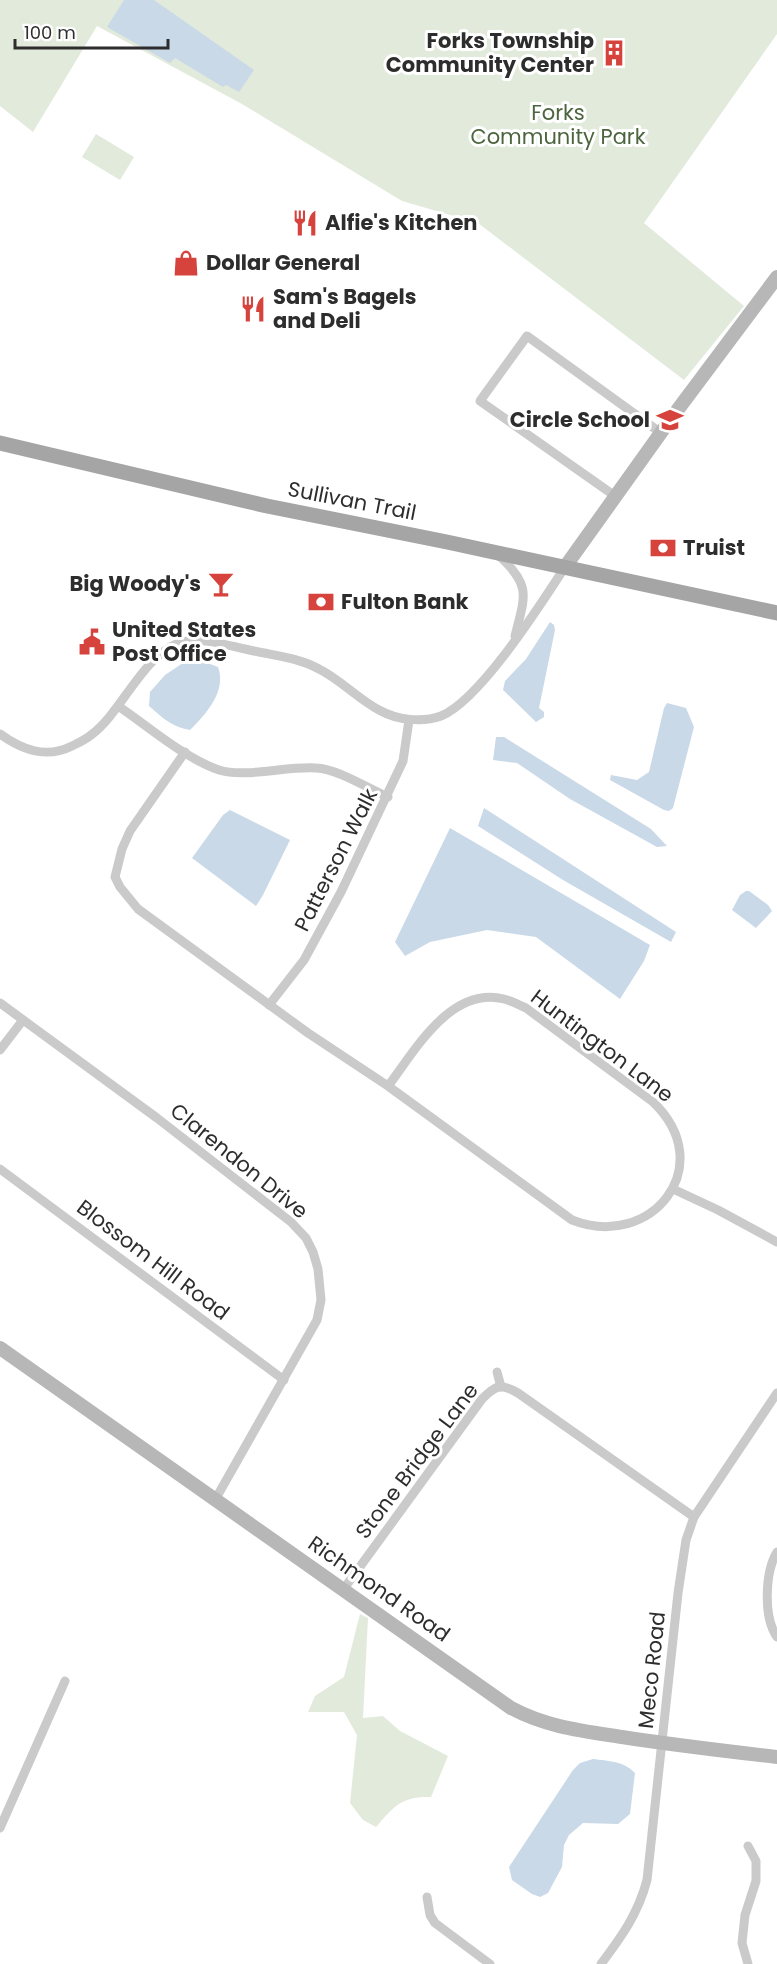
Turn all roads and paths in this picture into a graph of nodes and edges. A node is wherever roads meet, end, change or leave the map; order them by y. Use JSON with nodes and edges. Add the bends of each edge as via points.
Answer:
{"nodes":[{"id":1,"x":777,"y":277,"type":"edge"},
{"id":2,"x":661,"y":433,"type":"junction"},
{"id":3,"x":7,"y":445,"type":"edge"},
{"id":4,"x":615,"y":496,"type":"junction"},
{"id":5,"x":494,"y":552,"type":"junction"},
{"id":6,"x":565,"y":567,"type":"junction"},
{"id":7,"x":777,"y":613,"type":"edge"},
{"id":8,"x":513,"y":641,"type":"junction"},
{"id":9,"x":118,"y":706,"type":"junction"},
{"id":10,"x":409,"y":720,"type":"junction"},
{"id":11,"x":0,"y":734,"type":"edge"},
{"id":12,"x":185,"y":752,"type":"junction"},
{"id":13,"x":388,"y":797,"type":"junction"},
{"id":14,"x":0,"y":1004,"type":"edge"},
{"id":15,"x":269,"y":1005,"type":"junction"},
{"id":16,"x":22,"y":1020,"type":"junction"},
{"id":17,"x":0,"y":1050,"type":"edge"},
{"id":18,"x":388,"y":1086,"type":"junction"},
{"id":19,"x":0,"y":1169,"type":"edge"},
{"id":20,"x":673,"y":1189,"type":"junction"},
{"id":21,"x":777,"y":1242,"type":"edge"},
{"id":22,"x":0,"y":1348,"type":"edge"},
{"id":23,"x":497,"y":1372,"type":"dead end"},
{"id":24,"x":284,"y":1380,"type":"junction"},
{"id":25,"x":501,"y":1387,"type":"junction"},
{"id":26,"x":777,"y":1393,"type":"edge"},
{"id":27,"x":215,"y":1500,"type":"junction"},
{"id":28,"x":694,"y":1517,"type":"junction"},
{"id":29,"x":777,"y":1552,"type":"edge"},
{"id":30,"x":343,"y":1590,"type":"junction"},
{"id":31,"x":777,"y":1637,"type":"edge"},
{"id":32,"x":65,"y":1681,"type":"dead end"},
{"id":33,"x":662,"y":1744,"type":"junction"},
{"id":34,"x":777,"y":1757,"type":"edge"},
{"id":35,"x":0,"y":1828,"type":"edge"},
{"id":36,"x":748,"y":1846,"type":"dead end"},
{"id":37,"x":427,"y":1897,"type":"dead end"},
{"id":38,"x":490,"y":1964,"type":"edge"},
{"id":39,"x":601,"y":1964,"type":"edge"},
{"id":40,"x":748,"y":1964,"type":"edge"}],
"edges":[{"from":1,"to":2,"type":"street"},
{"from":2,"to":4,"type":"street"},
{"from":2,"to":4,"type":"street","via":[[527,336],[480,401]]},
{"from":3,"to":5,"type":"main road","name":"Sullivan Trail","via":[[267,506]]},
{"from":4,"to":6,"type":"street"},
{"from":5,"to":6,"type":"main road","name":"Sullivan Trail"},
{"from":5,"to":8,"type":"street","via":[[515,570],[522,584],[523,602]]},
{"from":6,"to":7,"type":"main road","name":"Sullivan Trail"},
{"from":6,"to":8,"type":"street"},
{"from":8,"to":10,"type":"street","via":[[464,701],[440,716]]},
{"from":9,"to":10,"type":"street","via":[[151,661],[178,643],[212,642],[291,658],[318,668],[380,711]]},
{"from":9,"to":11,"type":"street","via":[[92,735],[63,750],[27,750]]},
{"from":9,"to":12,"type":"street"},
{"from":10,"to":13,"type":"street","name":"Patterson Walk","via":[[403,761]]},
{"from":12,"to":13,"type":"street","via":[[221,770],[330,770]]},
{"from":12,"to":15,"type":"street","via":[[130,831],[115,877],[138,909]]},
{"from":13,"to":15,"type":"street","name":"Patterson Walk","via":[[315,942]]},
{"from":14,"to":16,"type":"street","name":"Clarendon Drive"},
{"from":15,"to":18,"type":"street"},
{"from":16,"to":17,"type":"street"},
{"from":16,"to":24,"type":"street","name":"Clarendon Drive","via":[[157,1118],[291,1222],[306,1239],[321,1284],[318,1320]]},
{"from":18,"to":20,"type":"street","via":[[577,1222],[605,1228],[626,1225],[660,1205]]},
{"from":18,"to":20,"type":"street","name":"Huntington Lane","via":[[449,1011],[483,998],[504,999],[526,1008],[663,1112],[680,1150]]},
{"from":19,"to":24,"type":"street","name":"Blossom Hill Road"},
{"from":20,"to":21,"type":"street"},
{"from":22,"to":27,"type":"street","name":"Richmond Road"},
{"from":23,"to":25,"type":"street","name":"Stone Bridge Lane"},
{"from":24,"to":27,"type":"street","name":"Clarendon Drive"},
{"from":25,"to":28,"type":"street","name":"Stone Bridge Lane","via":[[518,1393]]},
{"from":25,"to":30,"type":"street","name":"Stone Bridge Lane","via":[[482,1399]]},
{"from":26,"to":28,"type":"street","name":"Meco Road"},
{"from":27,"to":30,"type":"street","name":"Richmond Road"},
{"from":28,"to":33,"type":"street","name":"Meco Road","via":[[686,1540],[678,1593]]},
{"from":29,"to":31,"type":"street","via":[[768,1575],[769,1615]]},
{"from":30,"to":33,"type":"street","name":"Richmond Road","via":[[526,1716],[559,1728]]},
{"from":32,"to":35,"type":"street"},
{"from":33,"to":34,"type":"street","name":"Richmond Road"},
{"from":33,"to":39,"type":"street","name":"Meco Road","via":[[650,1858],[641,1902]]},
{"from":36,"to":40,"type":"street","via":[[756,1862],[756,1881],[745,1915],[742,1943]]},
{"from":37,"to":38,"type":"street","via":[[435,1923]]}]}
